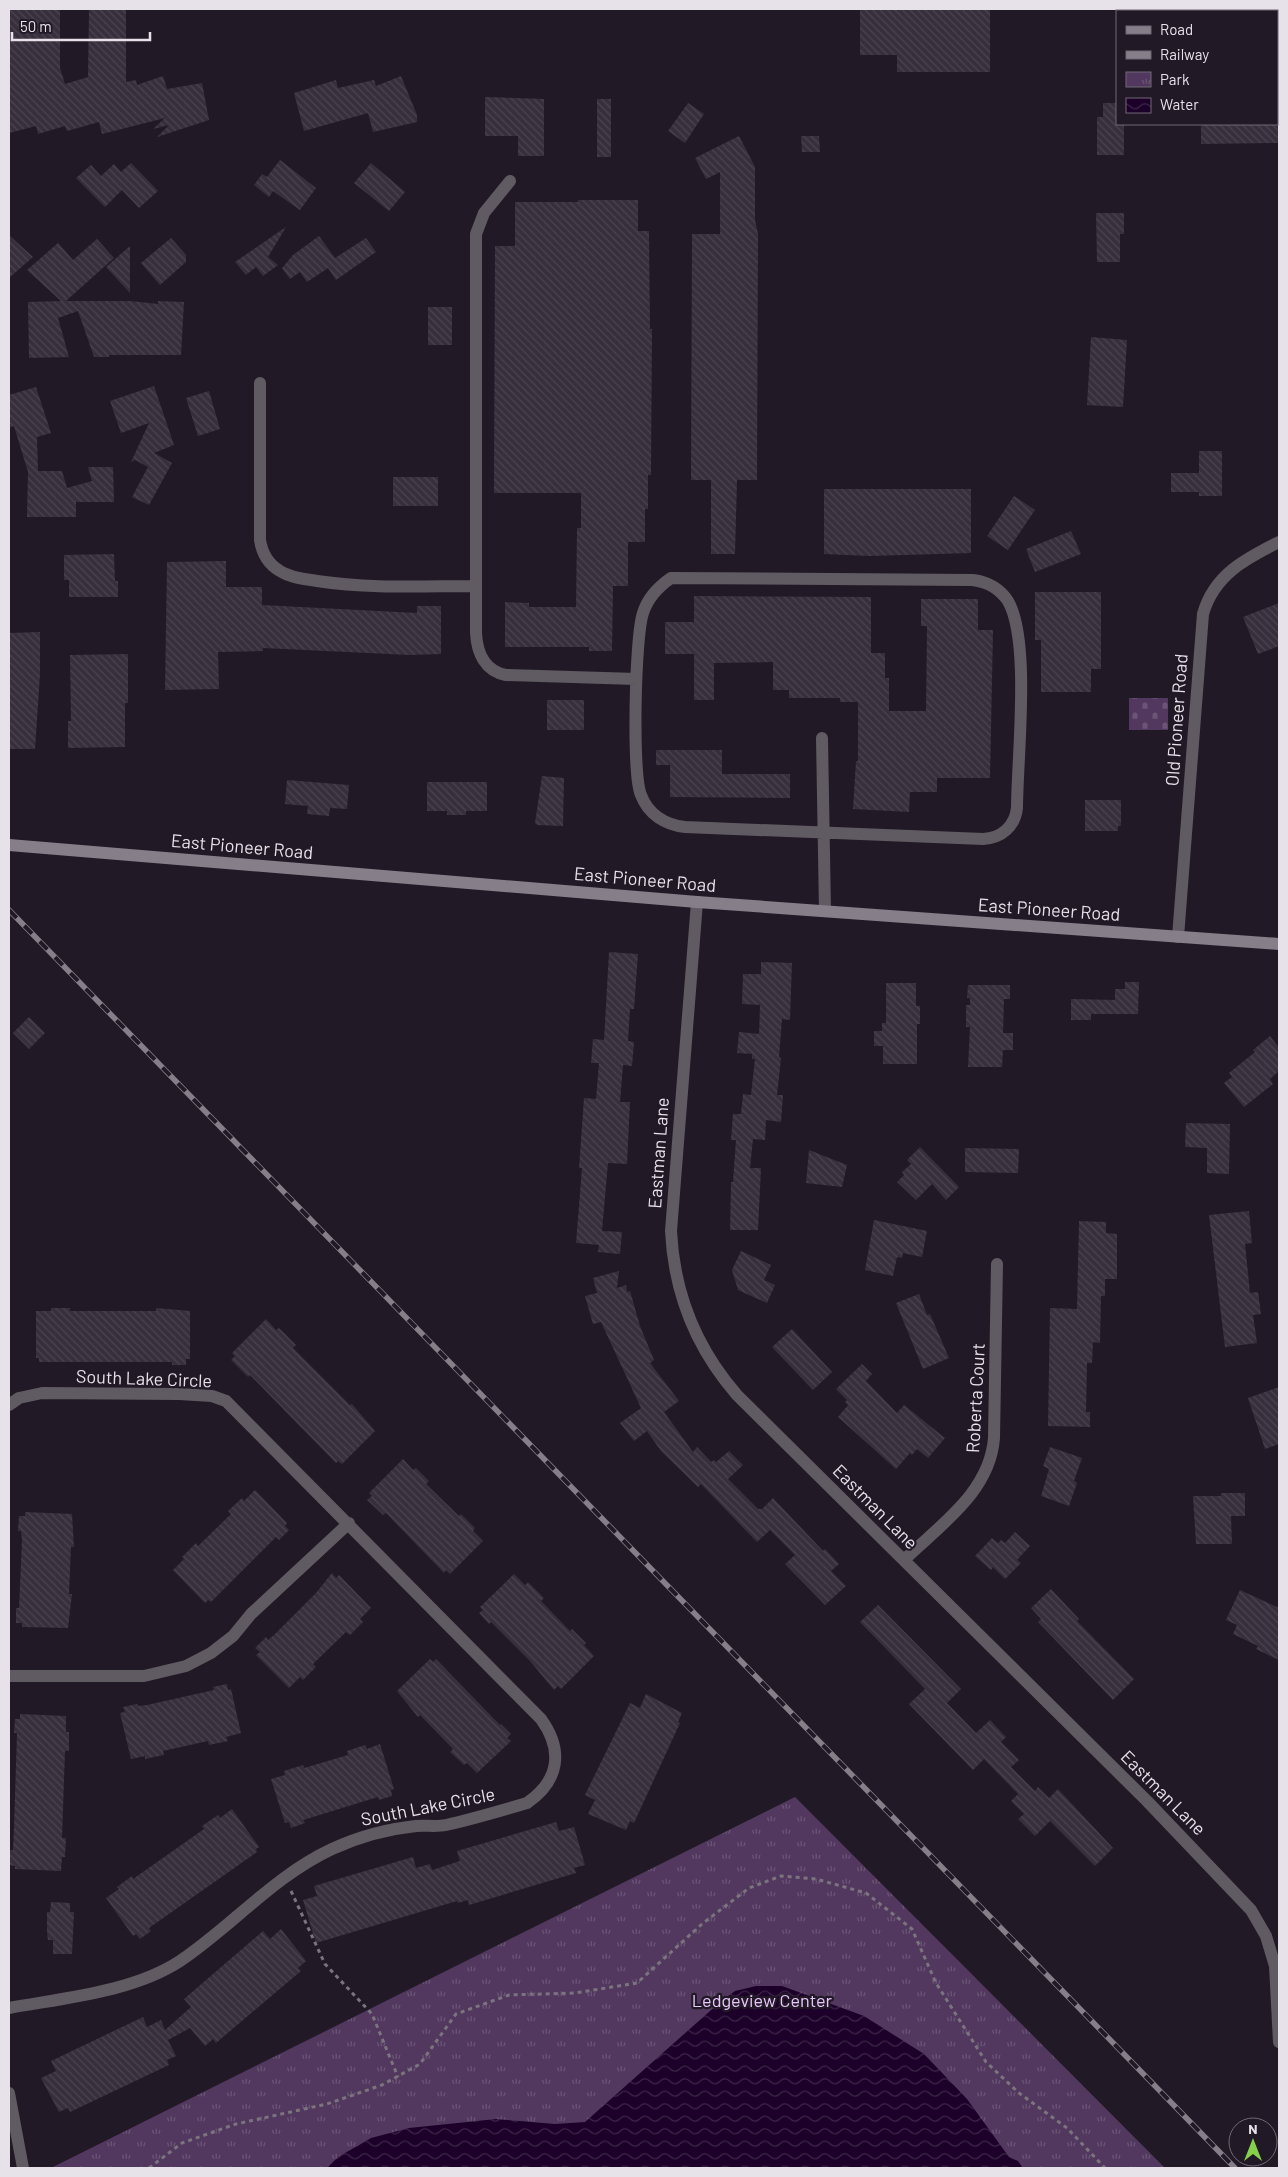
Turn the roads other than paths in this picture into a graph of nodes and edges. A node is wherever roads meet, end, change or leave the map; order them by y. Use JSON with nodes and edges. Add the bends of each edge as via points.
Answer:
{"nodes":[{"id":1,"x":510,"y":182,"type":"dead end"},
{"id":2,"x":260,"y":383,"type":"dead end"},
{"id":3,"x":1279,"y":542,"type":"edge"},
{"id":4,"x":476,"y":586,"type":"junction"},
{"id":5,"x":636,"y":679,"type":"junction"},
{"id":6,"x":822,"y":738,"type":"dead end"},
{"id":7,"x":824,"y":832,"type":"junction"},
{"id":8,"x":9,"y":845,"type":"edge"},
{"id":9,"x":697,"y":902,"type":"junction"},
{"id":10,"x":825,"y":911,"type":"junction"},
{"id":11,"x":1178,"y":937,"type":"junction"},
{"id":12,"x":1279,"y":944,"type":"edge"},
{"id":13,"x":997,"y":1264,"type":"dead end"},
{"id":14,"x":9,"y":1405,"type":"edge"},
{"id":15,"x":349,"y":1523,"type":"junction"},
{"id":16,"x":904,"y":1560,"type":"junction"},
{"id":17,"x":9,"y":1676,"type":"edge"},
{"id":18,"x":9,"y":2008,"type":"edge"},
{"id":19,"x":1279,"y":2042,"type":"edge"},
{"id":20,"x":9,"y":2093,"type":"edge"},
{"id":21,"x":23,"y":2168,"type":"edge"}],
"edges":[{"from":1,"to":4,"type":"street","via":[[487,208],[476,234]]},
{"from":2,"to":4,"type":"street","via":[[260,540],[272,565],[292,576],[326,582]]},
{"from":3,"to":11,"type":"street","name":"Old Pioneer Road","via":[[1226,574],[1212,592],[1203,614]]},
{"from":4,"to":5,"type":"street","via":[[478,650],[486,665],[495,672]]},
{"from":5,"to":7,"type":"street","via":[[637,784],[643,800],[654,814],[679,827]]},
{"from":5,"to":7,"type":"street","via":[[642,614],[653,594],[671,578],[973,580],[985,582],[999,591],[1012,610],[1018,637],[1021,692],[1017,808],[1012,824],[1000,836],[983,840]]},
{"from":6,"to":7,"type":"street"},
{"from":7,"to":10,"type":"street"},
{"from":8,"to":9,"type":"main road","name":"East Pioneer Road"},
{"from":9,"to":10,"type":"main road","name":"East Pioneer Road"},
{"from":9,"to":16,"type":"street","name":"Eastman Lane","via":[[671,1218],[680,1292],[698,1337],[729,1385]]},
{"from":10,"to":11,"type":"main road","name":"East Pioneer Road"},
{"from":11,"to":12,"type":"main road","name":"East Pioneer Road"},
{"from":13,"to":16,"type":"street","name":"Roberta Court","via":[[991,1459],[975,1490]]},
{"from":14,"to":15,"type":"street","name":"South Lake Circle","via":[[19,1398],[42,1393],[179,1394],[226,1401]]},
{"from":15,"to":17,"type":"street","via":[[251,1614],[233,1636],[192,1663],[144,1676]]},
{"from":15,"to":18,"type":"street","name":"South Lake Circle","via":[[542,1719],[555,1744],[556,1758],[547,1785],[526,1803],[444,1825],[401,1828],[360,1838],[321,1854],[284,1876],[213,1937],[154,1974],[99,1991]]},
{"from":16,"to":19,"type":"street","name":"Eastman Lane","via":[[1147,1801],[1251,1910],[1266,1936],[1274,1960]]},
{"from":20,"to":21,"type":"street"}]}
